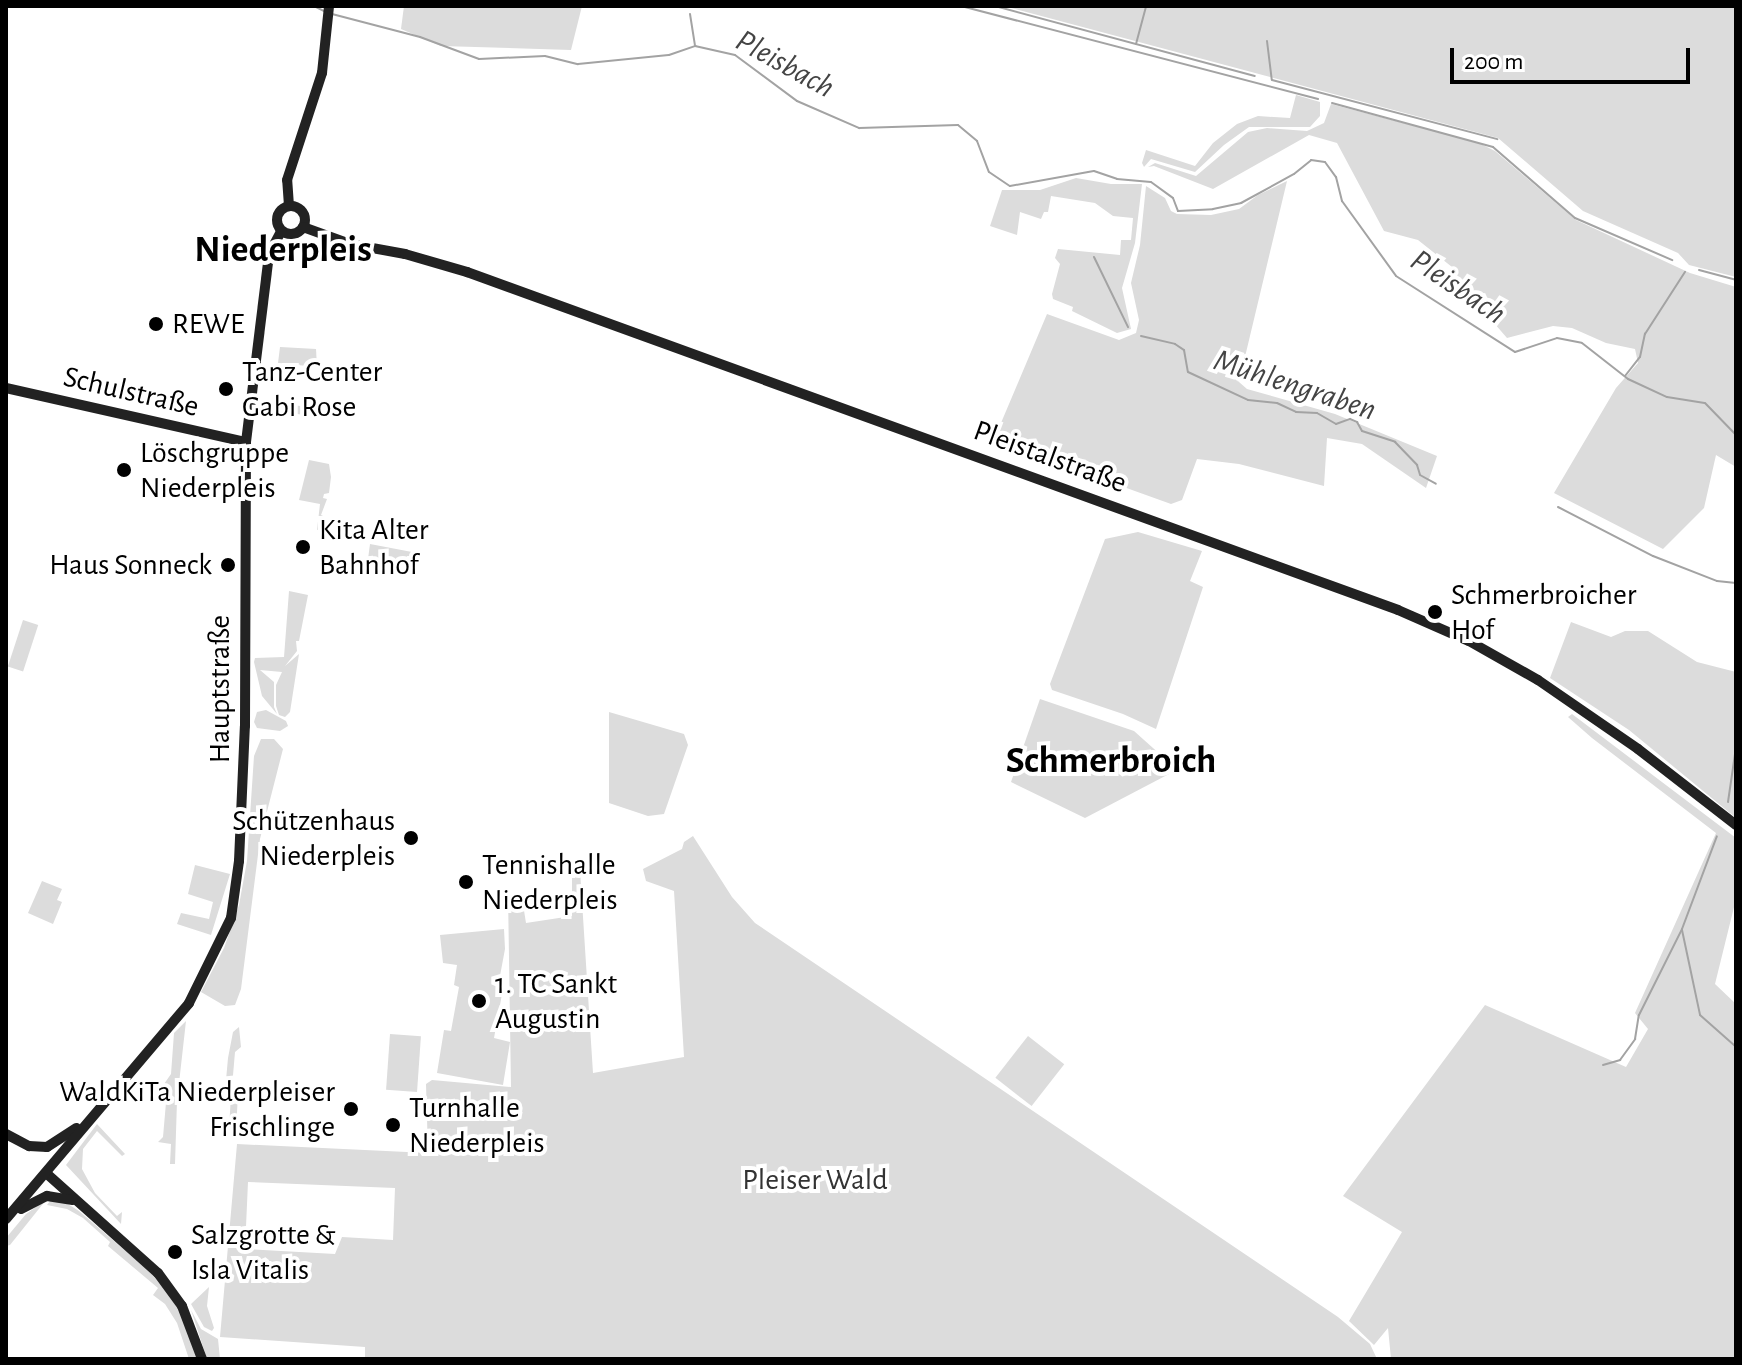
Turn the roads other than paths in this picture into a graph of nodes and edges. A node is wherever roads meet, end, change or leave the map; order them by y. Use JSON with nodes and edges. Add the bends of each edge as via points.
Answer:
{"nodes":[{"id":1,"x":329,"y":6,"type":"edge"},
{"id":2,"x":289,"y":206,"type":"junction"},
{"id":3,"x":303,"y":227,"type":"junction"},
{"id":4,"x":281,"y":231,"type":"junction"},
{"id":5,"x":6,"y":388,"type":"edge"},
{"id":6,"x":250,"y":399,"type":"junction"},
{"id":7,"x":220,"y":436,"type":"junction"},
{"id":8,"x":246,"y":442,"type":"junction"},
{"id":9,"x":1736,"y":825,"type":"edge"},
{"id":10,"x":115,"y":1091,"type":"junction"},
{"id":11,"x":6,"y":1134,"type":"edge"},
{"id":12,"x":46,"y":1173,"type":"junction"},
{"id":13,"x":78,"y":1202,"type":"junction"},
{"id":14,"x":6,"y":1219,"type":"edge"},
{"id":15,"x":202,"y":1359,"type":"edge"}],
"edges":[{"from":1,"to":2,"type":"main road","via":[[313,107],[287,180]]},
{"from":2,"to":3,"type":"main road","via":[[301,210]]},
{"from":2,"to":4,"type":"main road","via":[[277,218]]},
{"from":3,"to":4,"type":"main road","via":[[293,234]]},
{"from":3,"to":9,"type":"main road","name":"Pleistalstraße","via":[[467,272],[1398,610],[1469,641],[1538,680]]},
{"from":4,"to":6,"type":"main road","name":"Hauptstraße","via":[[269,254]]},
{"from":5,"to":7,"type":"main road","name":"Schulstraße"},
{"from":6,"to":7,"type":"main road","via":[[237,432]]},
{"from":6,"to":8,"type":"main road","name":"Hauptstraße"},
{"from":7,"to":8,"type":"main road","name":"Schulstraße"},
{"from":8,"to":10,"type":"main road","name":"Hauptstraße","via":[[245,733],[231,918],[189,1003]]},
{"from":10,"to":11,"type":"main road","via":[[68,1136],[47,1147],[29,1146]]},
{"from":10,"to":12,"type":"main road","name":"Hauptstraße"},
{"from":12,"to":13,"type":"main road"},
{"from":12,"to":14,"type":"main road","name":"Hauptstraße"},
{"from":13,"to":14,"type":"main road","via":[[47,1196]]},
{"from":13,"to":15,"type":"main road","via":[[169,1285],[189,1320]]}]}
